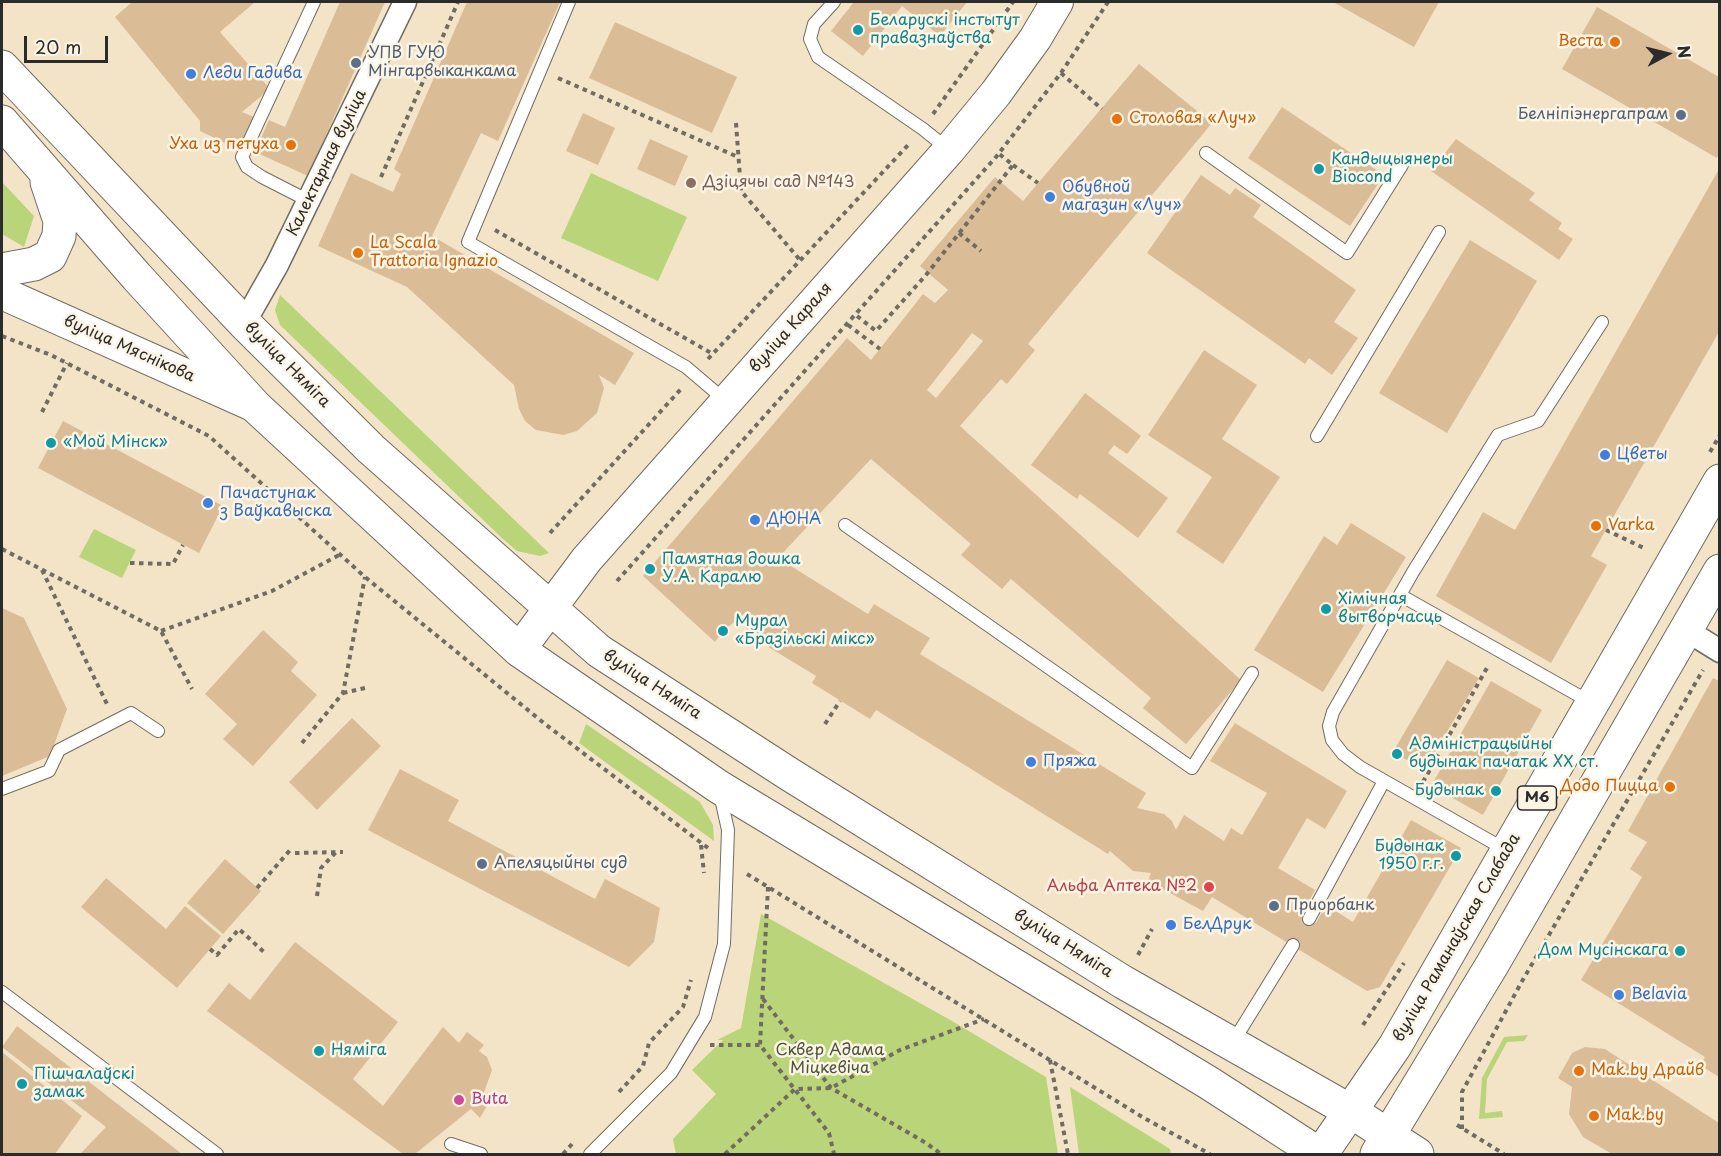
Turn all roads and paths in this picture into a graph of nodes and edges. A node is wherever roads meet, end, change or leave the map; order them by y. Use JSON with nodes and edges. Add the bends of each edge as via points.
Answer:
{"nodes":[{"id":1,"x":314,"y":2,"type":"edge"},
{"id":2,"x":405,"y":2,"type":"edge"},
{"id":3,"x":458,"y":2,"type":"edge"},
{"id":4,"x":569,"y":2,"type":"edge"},
{"id":5,"x":834,"y":2,"type":"edge"},
{"id":6,"x":1014,"y":2,"type":"edge"},
{"id":7,"x":1057,"y":2,"type":"edge"},
{"id":8,"x":1108,"y":2,"type":"edge"},
{"id":9,"x":2,"y":67,"type":"edge"},
{"id":10,"x":1061,"y":73,"type":"junction"},
{"id":11,"x":554,"y":76,"type":"dead end"},
{"id":12,"x":1102,"y":109,"type":"dead end"},
{"id":13,"x":2,"y":122,"type":"edge"},
{"id":14,"x":736,"y":123,"type":"dead end"},
{"id":15,"x":923,"y":129,"type":"junction"},
{"id":16,"x":949,"y":150,"type":"junction"},
{"id":17,"x":999,"y":153,"type":"junction"},
{"id":18,"x":1206,"y":153,"type":"dead end"},
{"id":19,"x":738,"y":157,"type":"junction"},
{"id":20,"x":1013,"y":165,"type":"junction"},
{"id":21,"x":1402,"y":165,"type":"dead end"},
{"id":22,"x":42,"y":166,"type":"junction"},
{"id":23,"x":381,"y":177,"type":"dead end"},
{"id":24,"x":1038,"y":183,"type":"dead end"},
{"id":25,"x":309,"y":201,"type":"junction"},
{"id":26,"x":486,"y":225,"type":"dead end"},
{"id":27,"x":1439,"y":232,"type":"dead end"},
{"id":28,"x":959,"y":233,"type":"junction"},
{"id":29,"x":981,"y":251,"type":"dead end"},
{"id":30,"x":800,"y":260,"type":"junction"},
{"id":31,"x":2,"y":270,"type":"edge"},
{"id":32,"x":2,"y":294,"type":"edge"},
{"id":33,"x":857,"y":316,"type":"junction"},
{"id":34,"x":243,"y":322,"type":"junction"},
{"id":35,"x":1602,"y":322,"type":"dead end"},
{"id":36,"x":848,"y":325,"type":"junction"},
{"id":37,"x":2,"y":336,"type":"edge"},
{"id":38,"x":880,"y":349,"type":"dead end"},
{"id":39,"x":713,"y":354,"type":"junction"},
{"id":40,"x":67,"y":363,"type":"junction"},
{"id":41,"x":694,"y":375,"type":"junction"},
{"id":42,"x":726,"y":401,"type":"junction"},
{"id":43,"x":255,"y":406,"type":"junction"},
{"id":44,"x":42,"y":412,"type":"dead end"},
{"id":45,"x":1317,"y":436,"type":"dead end"},
{"id":46,"x":1719,"y":481,"type":"edge"},
{"id":47,"x":845,"y":525,"type":"dead end"},
{"id":48,"x":1606,"y":530,"type":"dead end"},
{"id":49,"x":550,"y":533,"type":"dead end"},
{"id":50,"x":183,"y":545,"type":"dead end"},
{"id":51,"x":2,"y":549,"type":"edge"},
{"id":52,"x":1652,"y":552,"type":"dead end"},
{"id":53,"x":341,"y":554,"type":"junction"},
{"id":54,"x":130,"y":563,"type":"dead end"},
{"id":55,"x":42,"y":570,"type":"junction"},
{"id":56,"x":1719,"y":571,"type":"edge"},
{"id":57,"x":365,"y":577,"type":"junction"},
{"id":58,"x":617,"y":581,"type":"dead end"},
{"id":59,"x":1400,"y":595,"type":"junction"},
{"id":60,"x":550,"y":609,"type":"junction"},
{"id":61,"x":1686,"y":630,"type":"junction"},
{"id":62,"x":161,"y":631,"type":"junction"},
{"id":63,"x":1497,"y":649,"type":"junction"},
{"id":64,"x":1717,"y":649,"type":"edge"},
{"id":65,"x":519,"y":650,"type":"junction"},
{"id":66,"x":1252,"y":673,"type":"dead end"},
{"id":67,"x":365,"y":688,"type":"dead end"},
{"id":68,"x":192,"y":689,"type":"dead end"},
{"id":69,"x":343,"y":693,"type":"junction"},
{"id":70,"x":840,"y":701,"type":"dead end"},
{"id":71,"x":1592,"y":703,"type":"junction"},
{"id":72,"x":116,"y":721,"type":"junction"},
{"id":73,"x":825,"y":724,"type":"dead end"},
{"id":74,"x":158,"y":731,"type":"dead end"},
{"id":75,"x":302,"y":743,"type":"dead end"},
{"id":76,"x":1384,"y":781,"type":"junction"},
{"id":77,"x":719,"y":787,"type":"junction"},
{"id":78,"x":2,"y":789,"type":"edge"},
{"id":79,"x":1414,"y":798,"type":"junction"},
{"id":80,"x":701,"y":844,"type":"junction"},
{"id":81,"x":291,"y":849,"type":"dead end"},
{"id":82,"x":1507,"y":850,"type":"junction"},
{"id":83,"x":319,"y":852,"type":"junction"},
{"id":84,"x":336,"y":852,"type":"junction"},
{"id":85,"x":343,"y":852,"type":"dead end"},
{"id":86,"x":295,"y":853,"type":"dead end"},
{"id":87,"x":327,"y":862,"type":"junction"},
{"id":88,"x":728,"y":862,"type":"junction"},
{"id":89,"x":705,"y":877,"type":"dead end"},
{"id":90,"x":768,"y":887,"type":"junction"},
{"id":91,"x":257,"y":888,"type":"dead end"},
{"id":92,"x":317,"y":896,"type":"dead end"},
{"id":93,"x":1309,"y":919,"type":"dead end"},
{"id":94,"x":1293,"y":945,"type":"dead end"},
{"id":95,"x":210,"y":949,"type":"dead end"},
{"id":96,"x":266,"y":954,"type":"dead end"},
{"id":97,"x":693,"y":976,"type":"dead end"},
{"id":98,"x":2,"y":992,"type":"edge"},
{"id":99,"x":762,"y":998,"type":"junction"},
{"id":100,"x":984,"y":1019,"type":"junction"},
{"id":101,"x":687,"y":1045,"type":"junction"},
{"id":102,"x":760,"y":1045,"type":"junction"},
{"id":103,"x":1231,"y":1046,"type":"junction"},
{"id":104,"x":1050,"y":1059,"type":"junction"},
{"id":105,"x":795,"y":1089,"type":"junction"},
{"id":106,"x":831,"y":1089,"type":"junction"},
{"id":107,"x":1462,"y":1092,"type":"junction"},
{"id":108,"x":1457,"y":1095,"type":"dead end"},
{"id":109,"x":614,"y":1098,"type":"dead end"},
{"id":110,"x":1352,"y":1113,"type":"junction"},
{"id":111,"x":1457,"y":1125,"type":"dead end"},
{"id":112,"x":1462,"y":1129,"type":"junction"},
{"id":113,"x":577,"y":1138,"type":"dead end"},
{"id":114,"x":451,"y":1144,"type":"dead end"},
{"id":115,"x":1383,"y":1145,"type":"edge"},
{"id":116,"x":217,"y":1155,"type":"edge"},
{"id":117,"x":481,"y":1155,"type":"edge"},
{"id":118,"x":563,"y":1155,"type":"edge"},
{"id":119,"x":590,"y":1155,"type":"edge"},
{"id":120,"x":725,"y":1155,"type":"edge"},
{"id":121,"x":834,"y":1155,"type":"edge"},
{"id":122,"x":940,"y":1155,"type":"edge"},
{"id":123,"x":1068,"y":1155,"type":"edge"},
{"id":124,"x":1210,"y":1155,"type":"edge"},
{"id":125,"x":1320,"y":1155,"type":"edge"},
{"id":126,"x":1417,"y":1155,"type":"edge"},
{"id":127,"x":1504,"y":1155,"type":"edge"}],
"edges":[{"from":1,"to":25,"type":"lane","via":[[242,157],[247,167],[262,177]]},
{"from":2,"to":25,"type":"street","name":"Калектарная вуліца"},
{"from":3,"to":23,"type":"path"},
{"from":4,"to":41,"type":"lane","via":[[468,242]]},
{"from":5,"to":15,"type":"lane","via":[[814,24],[810,39],[818,57]]},
{"from":6,"to":15,"type":"path"},
{"from":7,"to":16,"type":"main road","name":"вуліца Караля","via":[[996,93]]},
{"from":8,"to":10,"type":"path"},
{"from":9,"to":34,"type":"main road","name":"вуліца Няміга"},
{"from":10,"to":12,"type":"path"},
{"from":10,"to":17,"type":"path"},
{"from":11,"to":19,"type":"path"},
{"from":13,"to":22,"type":"main road"},
{"from":14,"to":19,"type":"path"},
{"from":15,"to":16,"type":"lane"},
{"from":15,"to":30,"type":"path"},
{"from":16,"to":42,"type":"main road","name":"вуліца Караля"},
{"from":17,"to":20,"type":"path"},
{"from":17,"to":33,"type":"path"},
{"from":18,"to":21,"type":"lane","via":[[1347,254]]},
{"from":19,"to":30,"type":"path","via":[[741,191]]},
{"from":20,"to":24,"type":"path"},
{"from":20,"to":28,"type":"path"},
{"from":22,"to":31,"type":"main road","via":[[60,221],[59,236],[50,256],[34,264]]},
{"from":22,"to":43,"type":"main road"},
{"from":25,"to":34,"type":"street","name":"Калектарная вуліца","via":[[277,266]]},
{"from":26,"to":39,"type":"path"},
{"from":27,"to":45,"type":"lane"},
{"from":28,"to":29,"type":"path"},
{"from":28,"to":33,"type":"path","via":[[876,332]]},
{"from":30,"to":39,"type":"path"},
{"from":32,"to":43,"type":"main road","name":"вуліца Мяснікова"},
{"from":33,"to":36,"type":"path"},
{"from":34,"to":60,"type":"main road","name":"вуліца Няміга","via":[[370,449]]},
{"from":35,"to":59,"type":"lane","via":[[1538,421],[1498,435]]},
{"from":36,"to":38,"type":"path"},
{"from":36,"to":58,"type":"path"},
{"from":37,"to":40,"type":"path"},
{"from":39,"to":41,"type":"path"},
{"from":40,"to":44,"type":"path"},
{"from":40,"to":53,"type":"path","via":[[209,436]]},
{"from":41,"to":42,"type":"lane"},
{"from":41,"to":49,"type":"path"},
{"from":42,"to":60,"type":"main road","name":"вуліца Караля","via":[[587,559]]},
{"from":43,"to":65,"type":"main road"},
{"from":46,"to":71,"type":"main road","name":"вуліца Раманаўская Слабада","number":"М6"},
{"from":47,"to":66,"type":"lane","via":[[1192,768]]},
{"from":48,"to":52,"type":"path"},
{"from":50,"to":54,"type":"path","via":[[173,564]]},
{"from":51,"to":55,"type":"path"},
{"from":53,"to":57,"type":"path"},
{"from":53,"to":62,"type":"path","via":[[272,591]]},
{"from":55,"to":62,"type":"path"},
{"from":55,"to":72,"type":"path"},
{"from":56,"to":61,"type":"main road","number":"М6"},
{"from":57,"to":69,"type":"path"},
{"from":57,"to":80,"type":"path","via":[[545,724]]},
{"from":59,"to":63,"type":"lane"},
{"from":59,"to":76,"type":"lane","via":[[1333,712],[1329,726],[1332,740],[1343,754]]},
{"from":60,"to":65,"type":"main road","name":"вуліца Караля"},
{"from":60,"to":103,"type":"main road","name":"вуліца Няміга","via":[[599,651],[789,774]]},
{"from":61,"to":64,"type":"street"},
{"from":61,"to":115,"type":"main road","number":"М6"},
{"from":62,"to":68,"type":"path"},
{"from":63,"to":71,"type":"lane"},
{"from":63,"to":79,"type":"path"},
{"from":64,"to":107,"type":"path","via":[[1521,983]]},
{"from":65,"to":77,"type":"main road"},
{"from":67,"to":69,"type":"path"},
{"from":69,"to":75,"type":"path"},
{"from":70,"to":73,"type":"path"},
{"from":71,"to":82,"type":"main road","name":"вуліца Раманаўская Слабада","number":"М6"},
{"from":72,"to":74,"type":"lane","via":[[131,714]]},
{"from":72,"to":78,"type":"lane","via":[[59,750],[49,771]]},
{"from":76,"to":79,"type":"lane"},
{"from":76,"to":93,"type":"lane"},
{"from":77,"to":88,"type":"lane","via":[[728,830]]},
{"from":77,"to":125,"type":"main road","via":[[1209,1083]]},
{"from":79,"to":82,"type":"lane"},
{"from":80,"to":88,"type":"path"},
{"from":80,"to":89,"type":"path"},
{"from":81,"to":91,"type":"path"},
{"from":82,"to":110,"type":"main road","name":"вуліца Раманаўская Слабада","number":"М6","via":[[1395,1046]]},
{"from":83,"to":84,"type":"path"},
{"from":83,"to":86,"type":"path"},
{"from":83,"to":87,"type":"path"},
{"from":84,"to":85,"type":"path"},
{"from":84,"to":87,"type":"path"},
{"from":87,"to":92,"type":"path","via":[[321,868]]},
{"from":88,"to":90,"type":"path"},
{"from":88,"to":101,"type":"lane","via":[[724,944],[705,1017]]},
{"from":90,"to":99,"type":"path"},
{"from":90,"to":100,"type":"path"},
{"from":94,"to":103,"type":"lane"},
{"from":95,"to":96,"type":"path","via":[[217,955],[239,930]]},
{"from":97,"to":109,"type":"path","via":[[683,1007],[649,1043],[643,1066]]},
{"from":98,"to":116,"type":"lane"},
{"from":99,"to":102,"type":"path"},
{"from":99,"to":106,"type":"path"},
{"from":100,"to":104,"type":"path"},
{"from":100,"to":106,"type":"path","via":[[900,1050]]},
{"from":101,"to":102,"type":"path"},
{"from":101,"to":119,"type":"lane","via":[[671,1073]]},
{"from":102,"to":105,"type":"path"},
{"from":103,"to":110,"type":"main road","name":"вуліца Няміга"},
{"from":104,"to":123,"type":"path"},
{"from":104,"to":124,"type":"path"},
{"from":105,"to":106,"type":"path"},
{"from":105,"to":120,"type":"path"},
{"from":105,"to":121,"type":"path","via":[[829,1133]]},
{"from":106,"to":122,"type":"path","via":[[927,1143]]},
{"from":107,"to":108,"type":"path"},
{"from":107,"to":112,"type":"path"},
{"from":110,"to":115,"type":"main road","name":"вуліца Няміга"},
{"from":110,"to":125,"type":"main road","number":"М6"},
{"from":111,"to":112,"type":"path"},
{"from":112,"to":127,"type":"path"},
{"from":113,"to":118,"type":"path"},
{"from":114,"to":117,"type":"lane"},
{"from":115,"to":126,"type":"main road","name":"вуліца Няміга"}]}
